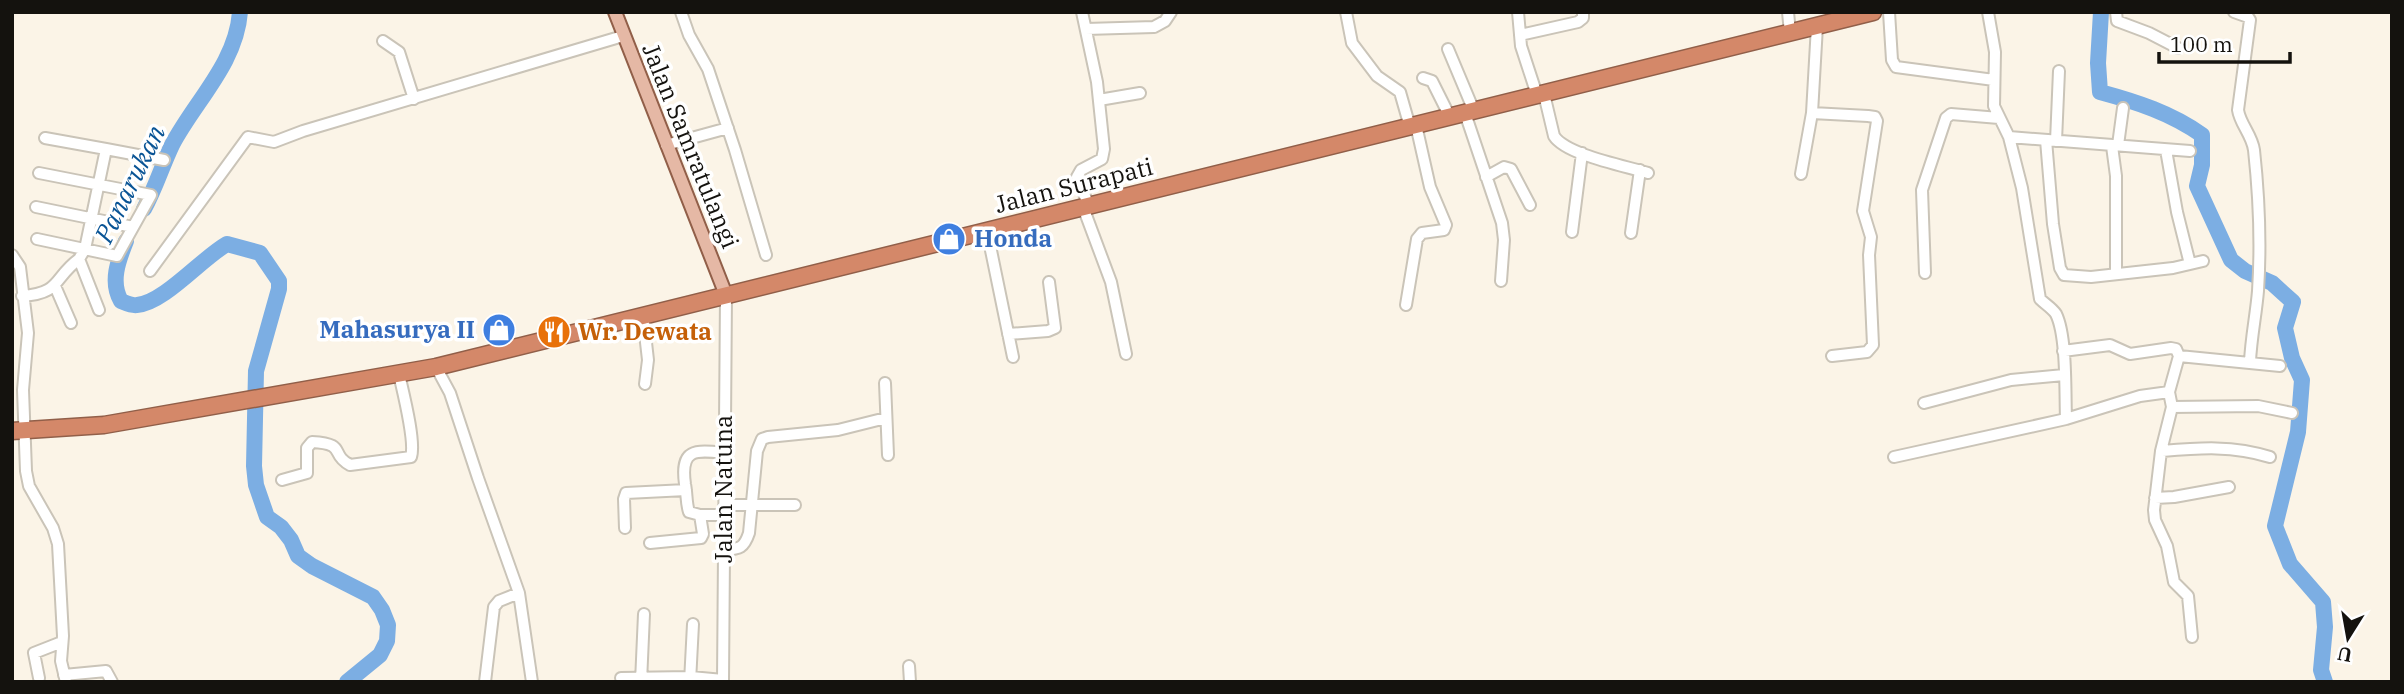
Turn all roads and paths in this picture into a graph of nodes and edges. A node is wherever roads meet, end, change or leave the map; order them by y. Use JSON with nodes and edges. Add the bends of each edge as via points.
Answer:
{"nodes":[{"id":1,"x":615,"y":12,"type":"edge"},
{"id":2,"x":681,"y":12,"type":"edge"},
{"id":3,"x":1082,"y":12,"type":"edge"},
{"id":4,"x":1171,"y":12,"type":"edge"},
{"id":5,"x":1346,"y":12,"type":"edge"},
{"id":6,"x":1518,"y":12,"type":"edge"},
{"id":7,"x":1583,"y":12,"type":"edge"},
{"id":8,"x":1787,"y":12,"type":"edge"},
{"id":9,"x":1873,"y":12,"type":"edge"},
{"id":10,"x":1889,"y":12,"type":"edge"},
{"id":11,"x":1988,"y":12,"type":"edge"},
{"id":12,"x":2116,"y":12,"type":"edge"},
{"id":13,"x":2234,"y":12,"type":"edge"},
{"id":14,"x":1843,"y":16,"type":"edge"},
{"id":15,"x":1817,"y":26,"type":"junction"},
{"id":16,"x":1086,"y":29,"type":"junction"},
{"id":17,"x":1790,"y":33,"type":"junction"},
{"id":18,"x":1520,"y":35,"type":"junction"},
{"id":19,"x":624,"y":36,"type":"junction"},
{"id":20,"x":383,"y":41,"type":"dead end"},
{"id":21,"x":2178,"y":48,"type":"dead end"},
{"id":22,"x":1448,"y":49,"type":"dead end"},
{"id":23,"x":2059,"y":71,"type":"dead end"},
{"id":24,"x":1423,"y":78,"type":"dead end"},
{"id":25,"x":1994,"y":80,"type":"junction"},
{"id":26,"x":1140,"y":93,"type":"dead end"},
{"id":27,"x":1540,"y":94,"type":"junction"},
{"id":28,"x":414,"y":99,"type":"junction"},
{"id":29,"x":1099,"y":100,"type":"junction"},
{"id":30,"x":2123,"y":108,"type":"dead end"},
{"id":31,"x":1812,"y":113,"type":"junction"},
{"id":32,"x":1463,"y":114,"type":"junction"},
{"id":33,"x":1999,"y":118,"type":"junction"},
{"id":34,"x":1413,"y":126,"type":"junction"},
{"id":35,"x":728,"y":128,"type":"junction"},
{"id":36,"x":2009,"y":137,"type":"junction"},
{"id":37,"x":45,"y":138,"type":"dead end"},
{"id":38,"x":2051,"y":141,"type":"junction"},
{"id":39,"x":666,"y":145,"type":"junction"},
{"id":40,"x":2115,"y":146,"type":"junction"},
{"id":41,"x":106,"y":149,"type":"junction"},
{"id":42,"x":2166,"y":150,"type":"junction"},
{"id":43,"x":2190,"y":151,"type":"dead end"},
{"id":44,"x":1582,"y":153,"type":"junction"},
{"id":45,"x":164,"y":160,"type":"dead end"},
{"id":46,"x":39,"y":173,"type":"dead end"},
{"id":47,"x":1801,"y":174,"type":"dead end"},
{"id":48,"x":1486,"y":177,"type":"junction"},
{"id":49,"x":99,"y":184,"type":"junction"},
{"id":50,"x":1530,"y":205,"type":"dead end"},
{"id":51,"x":36,"y":206,"type":"dead end"},
{"id":52,"x":1086,"y":206,"type":"junction"},
{"id":53,"x":92,"y":219,"type":"junction"},
{"id":54,"x":133,"y":227,"type":"junction"},
{"id":55,"x":987,"y":231,"type":"junction"},
{"id":56,"x":1572,"y":232,"type":"dead end"},
{"id":57,"x":1632,"y":233,"type":"dead end"},
{"id":58,"x":37,"y":239,"type":"dead end"},
{"id":59,"x":85,"y":249,"type":"junction"},
{"id":60,"x":12,"y":255,"type":"edge"},
{"id":61,"x":766,"y":255,"type":"dead end"},
{"id":62,"x":79,"y":259,"type":"junction"},
{"id":63,"x":2203,"y":261,"type":"dead end"},
{"id":64,"x":2190,"y":264,"type":"junction"},
{"id":65,"x":150,"y":271,"type":"dead end"},
{"id":66,"x":1925,"y":273,"type":"dead end"},
{"id":67,"x":2116,"y":274,"type":"junction"},
{"id":68,"x":1501,"y":281,"type":"dead end"},
{"id":69,"x":1049,"y":282,"type":"dead end"},
{"id":70,"x":55,"y":286,"type":"junction"},
{"id":71,"x":726,"y":295,"type":"junction"},
{"id":72,"x":22,"y":296,"type":"junction"},
{"id":73,"x":1406,"y":305,"type":"dead end"},
{"id":74,"x":99,"y":310,"type":"dead end"},
{"id":75,"x":643,"y":316,"type":"junction"},
{"id":76,"x":71,"y":323,"type":"dead end"},
{"id":77,"x":1008,"y":334,"type":"junction"},
{"id":78,"x":2063,"y":351,"type":"junction"},
{"id":79,"x":1126,"y":354,"type":"dead end"},
{"id":80,"x":1832,"y":356,"type":"dead end"},
{"id":81,"x":2179,"y":356,"type":"junction"},
{"id":82,"x":1013,"y":357,"type":"dead end"},
{"id":83,"x":2250,"y":362,"type":"junction"},
{"id":84,"x":2280,"y":366,"type":"dead end"},
{"id":85,"x":436,"y":368,"type":"junction"},
{"id":86,"x":399,"y":374,"type":"junction"},
{"id":87,"x":2064,"y":375,"type":"junction"},
{"id":88,"x":885,"y":383,"type":"dead end"},
{"id":89,"x":645,"y":384,"type":"dead end"},
{"id":90,"x":2169,"y":392,"type":"junction"},
{"id":91,"x":1924,"y":403,"type":"dead end"},
{"id":92,"x":2172,"y":407,"type":"junction"},
{"id":93,"x":2292,"y":413,"type":"dead end"},
{"id":94,"x":886,"y":418,"type":"junction"},
{"id":95,"x":2066,"y":419,"type":"junction"},
{"id":96,"x":19,"y":431,"type":"edge"},
{"id":97,"x":2161,"y":451,"type":"junction"},
{"id":98,"x":725,"y":453,"type":"junction"},
{"id":99,"x":888,"y":455,"type":"dead end"},
{"id":100,"x":1894,"y":457,"type":"dead end"},
{"id":101,"x":2270,"y":457,"type":"dead end"},
{"id":102,"x":282,"y":480,"type":"dead end"},
{"id":103,"x":2230,"y":487,"type":"dead end"},
{"id":104,"x":686,"y":490,"type":"junction"},
{"id":105,"x":2155,"y":498,"type":"junction"},
{"id":106,"x":795,"y":505,"type":"dead end"},
{"id":107,"x":752,"y":506,"type":"junction"},
{"id":108,"x":724,"y":510,"type":"junction"},
{"id":109,"x":700,"y":515,"type":"junction"},
{"id":110,"x":625,"y":528,"type":"dead end"},
{"id":111,"x":650,"y":542,"type":"dead end"},
{"id":112,"x":724,"y":550,"type":"junction"},
{"id":113,"x":519,"y":593,"type":"junction"},
{"id":114,"x":644,"y":614,"type":"dead end"},
{"id":115,"x":693,"y":624,"type":"dead end"},
{"id":116,"x":2192,"y":637,"type":"dead end"},
{"id":117,"x":62,"y":642,"type":"junction"},
{"id":118,"x":909,"y":666,"type":"dead end"},
{"id":119,"x":39,"y":678,"type":"dead end"},
{"id":120,"x":621,"y":678,"type":"dead end"},
{"id":121,"x":65,"y":679,"type":"edge"},
{"id":122,"x":641,"y":680,"type":"edge"},
{"id":123,"x":691,"y":680,"type":"edge"},
{"id":124,"x":723,"y":681,"type":"edge"},
{"id":125,"x":111,"y":682,"type":"edge"},
{"id":126,"x":485,"y":682,"type":"edge"},
{"id":127,"x":533,"y":682,"type":"edge"},
{"id":128,"x":910,"y":682,"type":"edge"}],
"edges":[{"from":1,"to":19,"type":"main road","name":"Jalan Samratulangi"},
{"from":2,"to":35,"type":"street","via":[[708,69]]},
{"from":3,"to":16,"type":"street"},
{"from":4,"to":16,"type":"street","via":[[1154,27]]},
{"from":5,"to":34,"type":"street","via":[[1352,43],[1377,76],[1400,92]]},
{"from":6,"to":18,"type":"street"},
{"from":7,"to":18,"type":"street","via":[[1578,22]]},
{"from":8,"to":17,"type":"street"},
{"from":9,"to":14,"type":"highway","name":"Jalan Surapati"},
{"from":10,"to":25,"type":"street","via":[[1896,67]]},
{"from":11,"to":25,"type":"street"},
{"from":12,"to":21,"type":"street","via":[[2117,21]]},
{"from":13,"to":83,"type":"street","via":[[2250,20],[2238,110],[2253,146],[2259,261]]},
{"from":14,"to":15,"type":"highway","name":"Jalan Surapati"},
{"from":15,"to":17,"type":"highway","name":"Jalan Surapati"},
{"from":15,"to":31,"type":"street"},
{"from":16,"to":29,"type":"street"},
{"from":17,"to":27,"type":"highway","name":"Jalan Surapati"},
{"from":18,"to":27,"type":"street"},
{"from":19,"to":28,"type":"street"},
{"from":19,"to":39,"type":"main road","name":"Jalan Samratulangi"},
{"from":20,"to":28,"type":"street","via":[[399,52]]},
{"from":22,"to":32,"type":"street"},
{"from":23,"to":38,"type":"street"},
{"from":24,"to":32,"type":"street","via":[[1432,81]]},
{"from":25,"to":33,"type":"street"},
{"from":26,"to":29,"type":"street"},
{"from":27,"to":32,"type":"highway","name":"Jalan Surapati"},
{"from":27,"to":44,"type":"street","via":[[1558,142]]},
{"from":28,"to":65,"type":"street","via":[[274,142],[245,139]]},
{"from":29,"to":52,"type":"street","via":[[1103,157],[1077,177]]},
{"from":30,"to":40,"type":"street"},
{"from":31,"to":47,"type":"street"},
{"from":31,"to":80,"type":"street","via":[[1868,116],[1877,121],[1863,211],[1871,237],[1873,345],[1867,352]]},
{"from":32,"to":34,"type":"highway","name":"Jalan Surapati"},
{"from":32,"to":48,"type":"street"},
{"from":33,"to":36,"type":"street"},
{"from":33,"to":66,"type":"street","via":[[1951,114],[1945,118],[1922,190]]},
{"from":34,"to":52,"type":"highway","name":"Jalan Surapati"},
{"from":34,"to":73,"type":"street","via":[[1446,225],[1444,230],[1422,233],[1417,239]]},
{"from":35,"to":39,"type":"street"},
{"from":35,"to":61,"type":"street"},
{"from":36,"to":38,"type":"street"},
{"from":36,"to":78,"type":"street","via":[[2022,188],[2038,296],[2055,313]]},
{"from":37,"to":41,"type":"street"},
{"from":38,"to":40,"type":"street"},
{"from":38,"to":67,"type":"street","via":[[2053,224],[2062,274]]},
{"from":39,"to":71,"type":"main road","name":"Jalan Samratulangi"},
{"from":40,"to":42,"type":"street"},
{"from":40,"to":67,"type":"street"},
{"from":41,"to":45,"type":"street"},
{"from":41,"to":49,"type":"street"},
{"from":42,"to":43,"type":"street"},
{"from":42,"to":64,"type":"street"},
{"from":44,"to":56,"type":"street"},
{"from":44,"to":57,"type":"street","via":[[1644,172]]},
{"from":46,"to":49,"type":"street"},
{"from":48,"to":50,"type":"street","via":[[1504,167],[1511,169]]},
{"from":48,"to":68,"type":"street","via":[[1502,223]]},
{"from":49,"to":53,"type":"street"},
{"from":49,"to":54,"type":"street","via":[[151,195]]},
{"from":51,"to":53,"type":"street"},
{"from":52,"to":55,"type":"highway","name":"Jalan Surapati"},
{"from":52,"to":79,"type":"street","via":[[1111,282]]},
{"from":53,"to":54,"type":"street"},
{"from":53,"to":59,"type":"street"},
{"from":54,"to":59,"type":"street","via":[[117,256]]},
{"from":55,"to":71,"type":"highway","name":"Jalan Surapati"},
{"from":55,"to":77,"type":"street"},
{"from":58,"to":59,"type":"street"},
{"from":59,"to":62,"type":"street"},
{"from":60,"to":72,"type":"street","via":[[20,267]]},
{"from":62,"to":70,"type":"street"},
{"from":62,"to":74,"type":"street"},
{"from":63,"to":64,"type":"street"},
{"from":64,"to":67,"type":"street"},
{"from":69,"to":77,"type":"street","via":[[1055,328]]},
{"from":70,"to":72,"type":"street"},
{"from":70,"to":76,"type":"street"},
{"from":71,"to":75,"type":"highway","name":"Jalan Surapati"},
{"from":71,"to":98,"type":"street","name":"Jalan Natuna"},
{"from":72,"to":96,"type":"street","via":[[28,333]]},
{"from":75,"to":85,"type":"highway","name":"Jalan Surapati"},
{"from":75,"to":89,"type":"street","via":[[648,360]]},
{"from":77,"to":82,"type":"street"},
{"from":78,"to":81,"type":"street","via":[[2110,345],[2130,354],[2171,348]]},
{"from":78,"to":87,"type":"street"},
{"from":81,"to":83,"type":"street"},
{"from":81,"to":90,"type":"street"},
{"from":83,"to":84,"type":"street"},
{"from":85,"to":86,"type":"highway","name":"Jalan Surapati"},
{"from":85,"to":113,"type":"street","via":[[450,393]]},
{"from":86,"to":96,"type":"highway","name":"Jalan Surapati","via":[[104,425]]},
{"from":86,"to":102,"type":"street","via":[[411,457],[349,465],[335,446],[312,442],[307,448],[307,473]]},
{"from":87,"to":91,"type":"street","via":[[2011,380]]},
{"from":87,"to":95,"type":"street"},
{"from":88,"to":94,"type":"street"},
{"from":90,"to":92,"type":"street"},
{"from":90,"to":95,"type":"street"},
{"from":92,"to":93,"type":"street","via":[[2258,406]]},
{"from":92,"to":97,"type":"street"},
{"from":94,"to":99,"type":"street"},
{"from":94,"to":107,"type":"street","via":[[838,430],[764,438],[757,451]]},
{"from":95,"to":100,"type":"street"},
{"from":96,"to":117,"type":"street","via":[[29,486],[58,544]]},
{"from":97,"to":101,"type":"street","via":[[2220,448]]},
{"from":97,"to":105,"type":"street"},
{"from":98,"to":104,"type":"street","via":[[690,455],[683,468]]},
{"from":98,"to":108,"type":"street","name":"Jalan Natuna"},
{"from":103,"to":105,"type":"street"},
{"from":104,"to":109,"type":"street","via":[[689,512]]},
{"from":104,"to":110,"type":"street","via":[[626,494]]},
{"from":105,"to":116,"type":"street","via":[[2155,520],[2167,546],[2174,582],[2189,599]]},
{"from":106,"to":107,"type":"street"},
{"from":107,"to":108,"type":"street"},
{"from":107,"to":112,"type":"street","via":[[745,545]]},
{"from":108,"to":109,"type":"street"},
{"from":108,"to":112,"type":"street","name":"Jalan Natuna"},
{"from":109,"to":111,"type":"street","via":[[701,538]]},
{"from":112,"to":124,"type":"street","name":"Jalan Natuna"},
{"from":113,"to":126,"type":"street","via":[[494,607]]},
{"from":113,"to":127,"type":"street"},
{"from":114,"to":122,"type":"street"},
{"from":115,"to":123,"type":"street"},
{"from":117,"to":119,"type":"street","via":[[35,651]]},
{"from":117,"to":121,"type":"street"},
{"from":118,"to":128,"type":"street"},
{"from":120,"to":122,"type":"street"},
{"from":121,"to":125,"type":"street","via":[[106,671]]},
{"from":122,"to":123,"type":"street"},
{"from":123,"to":124,"type":"street"}]}
